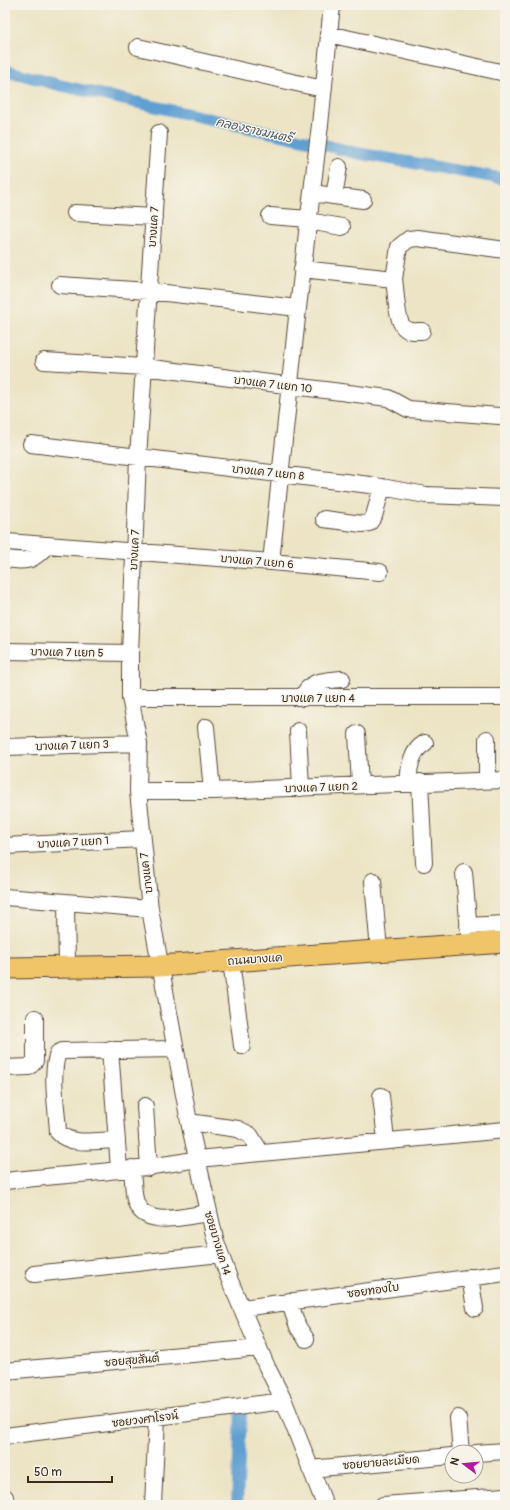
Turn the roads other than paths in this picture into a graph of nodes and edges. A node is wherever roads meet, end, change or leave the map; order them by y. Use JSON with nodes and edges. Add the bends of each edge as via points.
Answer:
{"nodes":[{"id":1,"x":332,"y":5,"type":"edge"},
{"id":2,"x":328,"y":34,"type":"junction"},
{"id":3,"x":138,"y":47,"type":"dead end"},
{"id":4,"x":505,"y":73,"type":"edge"},
{"id":5,"x":323,"y":89,"type":"junction"},
{"id":6,"x":159,"y":133,"type":"dead end"},
{"id":7,"x":339,"y":167,"type":"dead end"},
{"id":8,"x":312,"y":193,"type":"junction"},
{"id":9,"x":334,"y":196,"type":"junction"},
{"id":10,"x":363,"y":200,"type":"dead end"},
{"id":11,"x":75,"y":213,"type":"dead end"},
{"id":12,"x":270,"y":216,"type":"dead end"},
{"id":13,"x":154,"y":217,"type":"junction"},
{"id":14,"x":308,"y":220,"type":"junction"},
{"id":15,"x":342,"y":227,"type":"dead end"},
{"id":16,"x":505,"y":250,"type":"edge"},
{"id":17,"x":302,"y":269,"type":"junction"},
{"id":18,"x":394,"y":279,"type":"junction"},
{"id":19,"x":60,"y":285,"type":"dead end"},
{"id":20,"x":148,"y":291,"type":"junction"},
{"id":21,"x":298,"y":308,"type":"junction"},
{"id":22,"x":422,"y":331,"type":"dead end"},
{"id":23,"x":44,"y":361,"type":"dead end"},
{"id":24,"x":144,"y":367,"type":"junction"},
{"id":25,"x":290,"y":386,"type":"junction"},
{"id":26,"x":499,"y":416,"type":"dead end"},
{"id":27,"x":31,"y":444,"type":"dead end"},
{"id":28,"x":138,"y":458,"type":"junction"},
{"id":29,"x":281,"y":474,"type":"junction"},
{"id":30,"x":382,"y":487,"type":"junction"},
{"id":31,"x":505,"y":498,"type":"edge"},
{"id":32,"x":324,"y":519,"type":"dead end"},
{"id":33,"x":7,"y":542,"type":"dead end"},
{"id":34,"x":48,"y":545,"type":"junction"},
{"id":35,"x":134,"y":551,"type":"junction"},
{"id":36,"x":5,"y":559,"type":"edge"},
{"id":37,"x":271,"y":562,"type":"junction"},
{"id":38,"x":380,"y":572,"type":"dead end"},
{"id":39,"x":5,"y":651,"type":"edge"},
{"id":40,"x":130,"y":653,"type":"junction"},
{"id":41,"x":342,"y":679,"type":"dead end"},
{"id":42,"x":130,"y":697,"type":"junction"},
{"id":43,"x":505,"y":697,"type":"edge"},
{"id":44,"x":303,"y":698,"type":"junction"},
{"id":45,"x":206,"y":727,"type":"dead end"},
{"id":46,"x":298,"y":732,"type":"dead end"},
{"id":47,"x":357,"y":734,"type":"dead end"},
{"id":48,"x":487,"y":739,"type":"dead end"},
{"id":49,"x":139,"y":743,"type":"junction"},
{"id":50,"x":425,"y":743,"type":"dead end"},
{"id":51,"x":5,"y":747,"type":"edge"},
{"id":52,"x":487,"y":780,"type":"junction"},
{"id":53,"x":505,"y":780,"type":"edge"},
{"id":54,"x":414,"y":782,"type":"junction"},
{"id":55,"x":360,"y":785,"type":"junction"},
{"id":56,"x":300,"y":788,"type":"junction"},
{"id":57,"x":138,"y":791,"type":"junction"},
{"id":58,"x":212,"y":791,"type":"junction"},
{"id":59,"x":142,"y":839,"type":"junction"},
{"id":60,"x":5,"y":846,"type":"edge"},
{"id":61,"x":424,"y":863,"type":"dead end"},
{"id":62,"x":464,"y":872,"type":"dead end"},
{"id":63,"x":373,"y":881,"type":"dead end"},
{"id":64,"x":5,"y":898,"type":"edge"},
{"id":65,"x":66,"y":903,"type":"junction"},
{"id":66,"x":150,"y":909,"type":"junction"},
{"id":67,"x":505,"y":924,"type":"edge"},
{"id":68,"x":469,"y":935,"type":"junction"},
{"id":69,"x":505,"y":942,"type":"edge"},
{"id":70,"x":379,"y":951,"type":"junction"},
{"id":71,"x":231,"y":961,"type":"junction"},
{"id":72,"x":160,"y":966,"type":"junction"},
{"id":73,"x":5,"y":968,"type":"edge"},
{"id":74,"x":66,"y":968,"type":"junction"},
{"id":75,"x":35,"y":1018,"type":"dead end"},
{"id":76,"x":242,"y":1046,"type":"dead end"},
{"id":77,"x":110,"y":1049,"type":"junction"},
{"id":78,"x":175,"y":1049,"type":"junction"},
{"id":79,"x":5,"y":1068,"type":"edge"},
{"id":80,"x":380,"y":1096,"type":"dead end"},
{"id":81,"x":144,"y":1106,"type":"dead end"},
{"id":82,"x":189,"y":1122,"type":"junction"},
{"id":83,"x":505,"y":1130,"type":"edge"},
{"id":84,"x":117,"y":1140,"type":"junction"},
{"id":85,"x":386,"y":1140,"type":"junction"},
{"id":86,"x":261,"y":1153,"type":"junction"},
{"id":87,"x":198,"y":1159,"type":"junction"},
{"id":88,"x":126,"y":1168,"type":"junction"},
{"id":89,"x":148,"y":1168,"type":"junction"},
{"id":90,"x":5,"y":1181,"type":"edge"},
{"id":91,"x":208,"y":1213,"type":"junction"},
{"id":92,"x":220,"y":1254,"type":"junction"},
{"id":93,"x":505,"y":1272,"type":"edge"},
{"id":94,"x":34,"y":1274,"type":"dead end"},
{"id":95,"x":470,"y":1277,"type":"junction"},
{"id":96,"x":289,"y":1301,"type":"junction"},
{"id":97,"x":242,"y":1308,"type":"junction"},
{"id":98,"x":475,"y":1308,"type":"dead end"},
{"id":99,"x":306,"y":1339,"type":"dead end"},
{"id":100,"x":259,"y":1348,"type":"junction"},
{"id":101,"x":5,"y":1371,"type":"edge"},
{"id":102,"x":284,"y":1401,"type":"junction"},
{"id":103,"x":157,"y":1417,"type":"junction"},
{"id":104,"x":458,"y":1418,"type":"dead end"},
{"id":105,"x":5,"y":1436,"type":"edge"},
{"id":106,"x":460,"y":1444,"type":"edge"},
{"id":107,"x":505,"y":1450,"type":"edge"},
{"id":108,"x":484,"y":1452,"type":"edge"},
{"id":109,"x":444,"y":1457,"type":"edge"},
{"id":110,"x":310,"y":1469,"type":"junction"},
{"id":111,"x":505,"y":1496,"type":"edge"},
{"id":112,"x":5,"y":1497,"type":"edge"},
{"id":113,"x":6,"y":1505,"type":"edge"},
{"id":114,"x":153,"y":1505,"type":"edge"},
{"id":115,"x":324,"y":1505,"type":"edge"},
{"id":116,"x":382,"y":1505,"type":"edge"}],
"edges":[{"from":1,"to":2,"type":"street"},
{"from":2,"to":4,"type":"street"},
{"from":2,"to":5,"type":"street"},
{"from":3,"to":5,"type":"street"},
{"from":5,"to":8,"type":"street"},
{"from":6,"to":13,"type":"street","name":"บางแค 7"},
{"from":7,"to":9,"type":"street"},
{"from":8,"to":9,"type":"street"},
{"from":8,"to":14,"type":"street"},
{"from":9,"to":10,"type":"street"},
{"from":11,"to":13,"type":"street"},
{"from":12,"to":14,"type":"street"},
{"from":13,"to":20,"type":"street","name":"บางแค 7"},
{"from":14,"to":15,"type":"street"},
{"from":14,"to":17,"type":"street"},
{"from":16,"to":18,"type":"street","via":[[418,238],[409,239],[399,247]]},
{"from":17,"to":18,"type":"street"},
{"from":17,"to":21,"type":"street"},
{"from":18,"to":22,"type":"street","via":[[398,316],[403,327]]},
{"from":19,"to":20,"type":"street"},
{"from":20,"to":21,"type":"street"},
{"from":20,"to":24,"type":"street","name":"บางแค 7"},
{"from":21,"to":25,"type":"street"},
{"from":23,"to":24,"type":"street","name":"บางแค 7 แยก 10"},
{"from":24,"to":25,"type":"street","name":"บางแค 7 แยก 10"},
{"from":24,"to":28,"type":"street","name":"บางแค 7"},
{"from":25,"to":26,"type":"street","name":"บางแค 7 แยก 10","via":[[388,398],[408,409]]},
{"from":25,"to":29,"type":"street"},
{"from":27,"to":28,"type":"street","name":"บางแค 7 แยก 8"},
{"from":28,"to":29,"type":"street","name":"บางแค 7 แยก 8"},
{"from":28,"to":35,"type":"street","name":"บางแค 7"},
{"from":29,"to":30,"type":"street","name":"บางแค 7 แยก 8"},
{"from":29,"to":37,"type":"street"},
{"from":30,"to":31,"type":"street","name":"บางแค 7 แยก 8","via":[[440,496]]},
{"from":30,"to":32,"type":"street","via":[[374,516],[369,523]]},
{"from":33,"to":34,"type":"street","name":"บางแค 7 แยก 6"},
{"from":34,"to":35,"type":"street","name":"บางแค 7 แยก 6"},
{"from":34,"to":36,"type":"street","via":[[31,560]]},
{"from":35,"to":37,"type":"street","name":"บางแค 7 แยก 6"},
{"from":35,"to":40,"type":"street","name":"บางแค 7"},
{"from":37,"to":38,"type":"street","name":"บางแค 7 แยก 6"},
{"from":39,"to":40,"type":"street","name":"บางแค 7 แยก 5"},
{"from":40,"to":42,"type":"street","name":"บางแค 7"},
{"from":41,"to":44,"type":"street","via":[[313,683],[305,691]]},
{"from":42,"to":44,"type":"street","name":"บางแค 7 แยก 4"},
{"from":42,"to":49,"type":"street","name":"บางแค 7"},
{"from":43,"to":44,"type":"street","name":"บางแค 7 แยก 4"},
{"from":45,"to":58,"type":"street"},
{"from":46,"to":56,"type":"street"},
{"from":47,"to":55,"type":"street"},
{"from":48,"to":52,"type":"street"},
{"from":49,"to":51,"type":"street","name":"บางแค 7 แยก 3"},
{"from":49,"to":57,"type":"street","name":"บางแค 7"},
{"from":50,"to":54,"type":"street","via":[[412,759],[408,774]]},
{"from":52,"to":53,"type":"street","name":"บางแค 7 แยก 2"},
{"from":52,"to":54,"type":"street","name":"บางแค 7 แยก 2"},
{"from":54,"to":55,"type":"street","name":"บางแค 7 แยก 2"},
{"from":54,"to":61,"type":"street"},
{"from":55,"to":56,"type":"street","name":"บางแค 7 แยก 2"},
{"from":56,"to":58,"type":"street","name":"บางแค 7 แยก 2"},
{"from":57,"to":58,"type":"street","name":"บางแค 7 แยก 2"},
{"from":57,"to":59,"type":"street","name":"บางแค 7"},
{"from":59,"to":60,"type":"street","name":"บางแค 7 แยก 1"},
{"from":59,"to":66,"type":"street","name":"บางแค 7"},
{"from":62,"to":68,"type":"street"},
{"from":63,"to":70,"type":"street"},
{"from":64,"to":65,"type":"street"},
{"from":65,"to":66,"type":"street"},
{"from":65,"to":74,"type":"street"},
{"from":66,"to":72,"type":"street","name":"บางแค 7"},
{"from":67,"to":68,"type":"street"},
{"from":68,"to":69,"type":"main road","name":"ถนนบางแค"},
{"from":68,"to":70,"type":"main road","name":"ถนนบางแค"},
{"from":70,"to":71,"type":"main road","name":"ถนนบางแค"},
{"from":71,"to":72,"type":"main road","name":"ถนนบางแค"},
{"from":71,"to":76,"type":"street"},
{"from":72,"to":74,"type":"main road","name":"ถนนบางแค"},
{"from":72,"to":78,"type":"street","name":"ซอยบางแค 14"},
{"from":73,"to":74,"type":"main road","name":"ถนนบางแค"},
{"from":75,"to":79,"type":"street","via":[[35,1061],[29,1067]]},
{"from":77,"to":78,"type":"street"},
{"from":77,"to":84,"type":"street"},
{"from":77,"to":84,"type":"street","via":[[58,1053],[55,1081],[58,1132],[72,1141]]},
{"from":78,"to":82,"type":"street","name":"ซอยบางแค 14"},
{"from":80,"to":85,"type":"street"},
{"from":81,"to":89,"type":"street"},
{"from":82,"to":86,"type":"street","via":[[238,1129],[250,1135]]},
{"from":82,"to":87,"type":"street","name":"ซอยบางแค 14"},
{"from":83,"to":85,"type":"street"},
{"from":84,"to":88,"type":"street"},
{"from":85,"to":86,"type":"street"},
{"from":86,"to":87,"type":"street"},
{"from":87,"to":89,"type":"street"},
{"from":87,"to":91,"type":"street","name":"ซอยบางแค 14"},
{"from":88,"to":89,"type":"street"},
{"from":88,"to":90,"type":"street"},
{"from":88,"to":91,"type":"street","via":[[141,1213],[166,1219]]},
{"from":91,"to":92,"type":"street","name":"ซอยบางแค 14"},
{"from":92,"to":94,"type":"street"},
{"from":92,"to":97,"type":"street","name":"ซอยบางแค 14"},
{"from":93,"to":95,"type":"street","name":"ซอยทองใบ"},
{"from":95,"to":96,"type":"street","name":"ซอยทองใบ"},
{"from":95,"to":98,"type":"street"},
{"from":96,"to":97,"type":"street","name":"ซอยทองใบ"},
{"from":96,"to":99,"type":"street","via":[[298,1327]]},
{"from":97,"to":100,"type":"street","name":"ซอยบางแค 14"},
{"from":100,"to":101,"type":"street","name":"ซอยสุขสันต์"},
{"from":100,"to":102,"type":"street","name":"ซอยบางแค 14"},
{"from":102,"to":103,"type":"street","name":"ซอยวงศาโรจน์"},
{"from":102,"to":110,"type":"street","name":"ซอยบางแค 14"},
{"from":103,"to":105,"type":"street","name":"ซอยวงศาโรจน์"},
{"from":103,"to":114,"type":"street"},
{"from":104,"to":106,"type":"street"},
{"from":107,"to":108,"type":"street"},
{"from":109,"to":110,"type":"street","name":"ซอยยายละเมียด"},
{"from":110,"to":115,"type":"street","name":"ซอยบางแค 14"},
{"from":111,"to":116,"type":"street"},
{"from":112,"to":113,"type":"street"}]}
